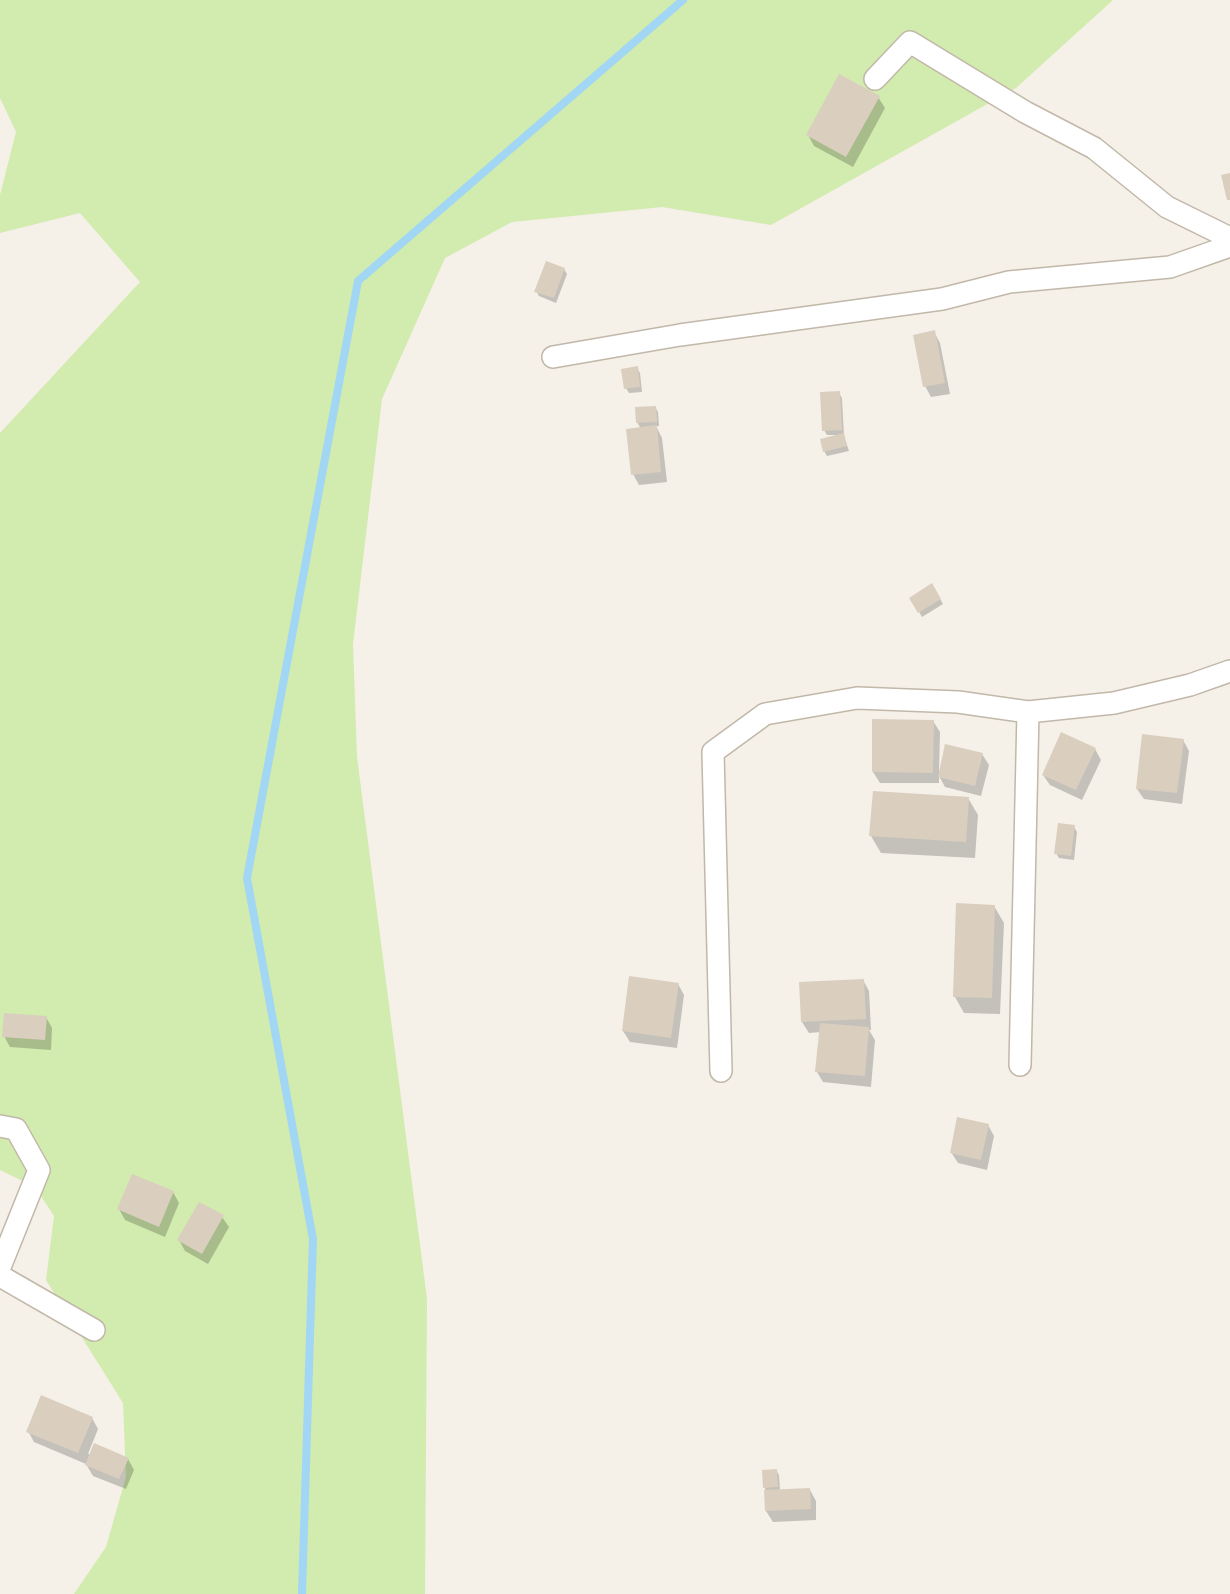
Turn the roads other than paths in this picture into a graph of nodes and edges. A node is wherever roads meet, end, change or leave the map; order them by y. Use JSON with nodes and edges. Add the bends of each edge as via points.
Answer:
{"nodes":[{"id":1,"x":875,"y":80,"type":"dead end"},
{"id":2,"x":1230,"y":238,"type":"edge"},
{"id":3,"x":1230,"y":246,"type":"edge"},
{"id":4,"x":553,"y":357,"type":"dead end"},
{"id":5,"x":1230,"y":671,"type":"edge"},
{"id":6,"x":1028,"y":712,"type":"junction"},
{"id":7,"x":1020,"y":1065,"type":"dead end"},
{"id":8,"x":721,"y":1071,"type":"dead end"},
{"id":9,"x":0,"y":1126,"type":"edge"},
{"id":10,"x":0,"y":1267,"type":"edge"},
{"id":11,"x":0,"y":1276,"type":"edge"},
{"id":12,"x":94,"y":1330,"type":"dead end"}],
"edges":[{"from":1,"to":2,"type":"street","via":[[910,42],[1025,112],[1094,148],[1167,207]]},
{"from":3,"to":4,"type":"street","via":[[1170,267],[1009,282],[942,299],[680,335]]},
{"from":5,"to":6,"type":"street","via":[[1114,703]]},
{"from":6,"to":7,"type":"street"},
{"from":6,"to":8,"type":"street","via":[[958,702],[857,698],[765,714],[713,752]]},
{"from":9,"to":10,"type":"street","via":[[16,1130],[39,1170]]},
{"from":11,"to":12,"type":"street"}]}
